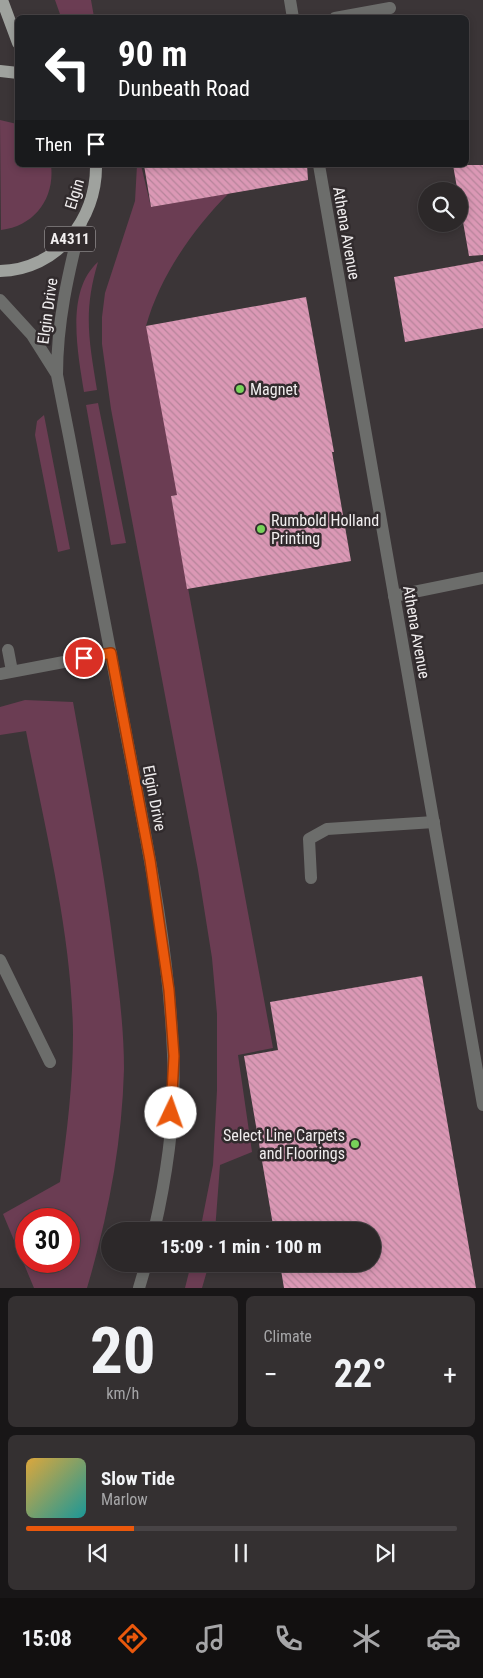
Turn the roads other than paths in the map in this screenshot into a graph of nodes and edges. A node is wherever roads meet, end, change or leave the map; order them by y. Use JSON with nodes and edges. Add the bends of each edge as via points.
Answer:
{"nodes":[{"id":1,"x":2,"y":0,"type":"edge"},
{"id":2,"x":290,"y":0,"type":"edge"},
{"id":3,"x":390,"y":8,"type":"dead end"},
{"id":4,"x":292,"y":15,"type":"edge"},
{"id":5,"x":352,"y":15,"type":"edge"},
{"id":6,"x":15,"y":35,"type":"edge"},
{"id":7,"x":0,"y":71,"type":"edge"},
{"id":8,"x":15,"y":73,"type":"edge"},
{"id":9,"x":96,"y":167,"type":"edge"},
{"id":10,"x":319,"y":167,"type":"edge"},
{"id":11,"x":81,"y":224,"type":"junction"},
{"id":12,"x":0,"y":272,"type":"edge"},
{"id":13,"x":0,"y":300,"type":"edge"},
{"id":14,"x":57,"y":375,"type":"junction"},
{"id":15,"x":483,"y":578,"type":"edge"},
{"id":16,"x":394,"y":596,"type":"junction"},
{"id":17,"x":8,"y":650,"type":"dead end"},
{"id":18,"x":111,"y":653,"type":"junction"},
{"id":19,"x":6,"y":672,"type":"edge"},
{"id":20,"x":434,"y":822,"type":"junction"},
{"id":21,"x":311,"y":878,"type":"dead end"},
{"id":22,"x":0,"y":960,"type":"edge"},
{"id":23,"x":50,"y":1062,"type":"dead end"},
{"id":24,"x":483,"y":1106,"type":"edge"},
{"id":25,"x":156,"y":1222,"type":"edge"},
{"id":26,"x":144,"y":1272,"type":"edge"},
{"id":27,"x":139,"y":1288,"type":"edge"}],
"edges":[{"from":1,"to":6,"type":"main road"},
{"from":2,"to":4,"type":"street"},
{"from":3,"to":5,"type":"street"},
{"from":7,"to":8,"type":"main road"},
{"from":9,"to":11,"type":"main road","name":"Elgin","number":"A4311","via":[[94,193]]},
{"from":10,"to":16,"type":"street","name":"Athena Avenue"},
{"from":11,"to":12,"type":"main road","name":"Elgin","number":"A4311","via":[[72,237],[52,254],[27,267]]},
{"from":11,"to":14,"type":"street","name":"Elgin Drive","via":[[62,303]]},
{"from":13,"to":14,"type":"street","name":"Elgin Drive","via":[[32,335]]},
{"from":14,"to":18,"type":"street","name":"Elgin Drive"},
{"from":15,"to":16,"type":"street"},
{"from":16,"to":20,"type":"street","name":"Athena Avenue"},
{"from":17,"to":19,"type":"street"},
{"from":18,"to":19,"type":"street"},
{"from":18,"to":25,"type":"street","name":"Elgin Drive","via":[[150,860],[169,990],[174,1056],[171,1113]]},
{"from":20,"to":21,"type":"street","via":[[328,829],[309,838]]},
{"from":20,"to":24,"type":"street","name":"Athena Avenue"},
{"from":22,"to":23,"type":"street"},
{"from":26,"to":27,"type":"street"}]}
